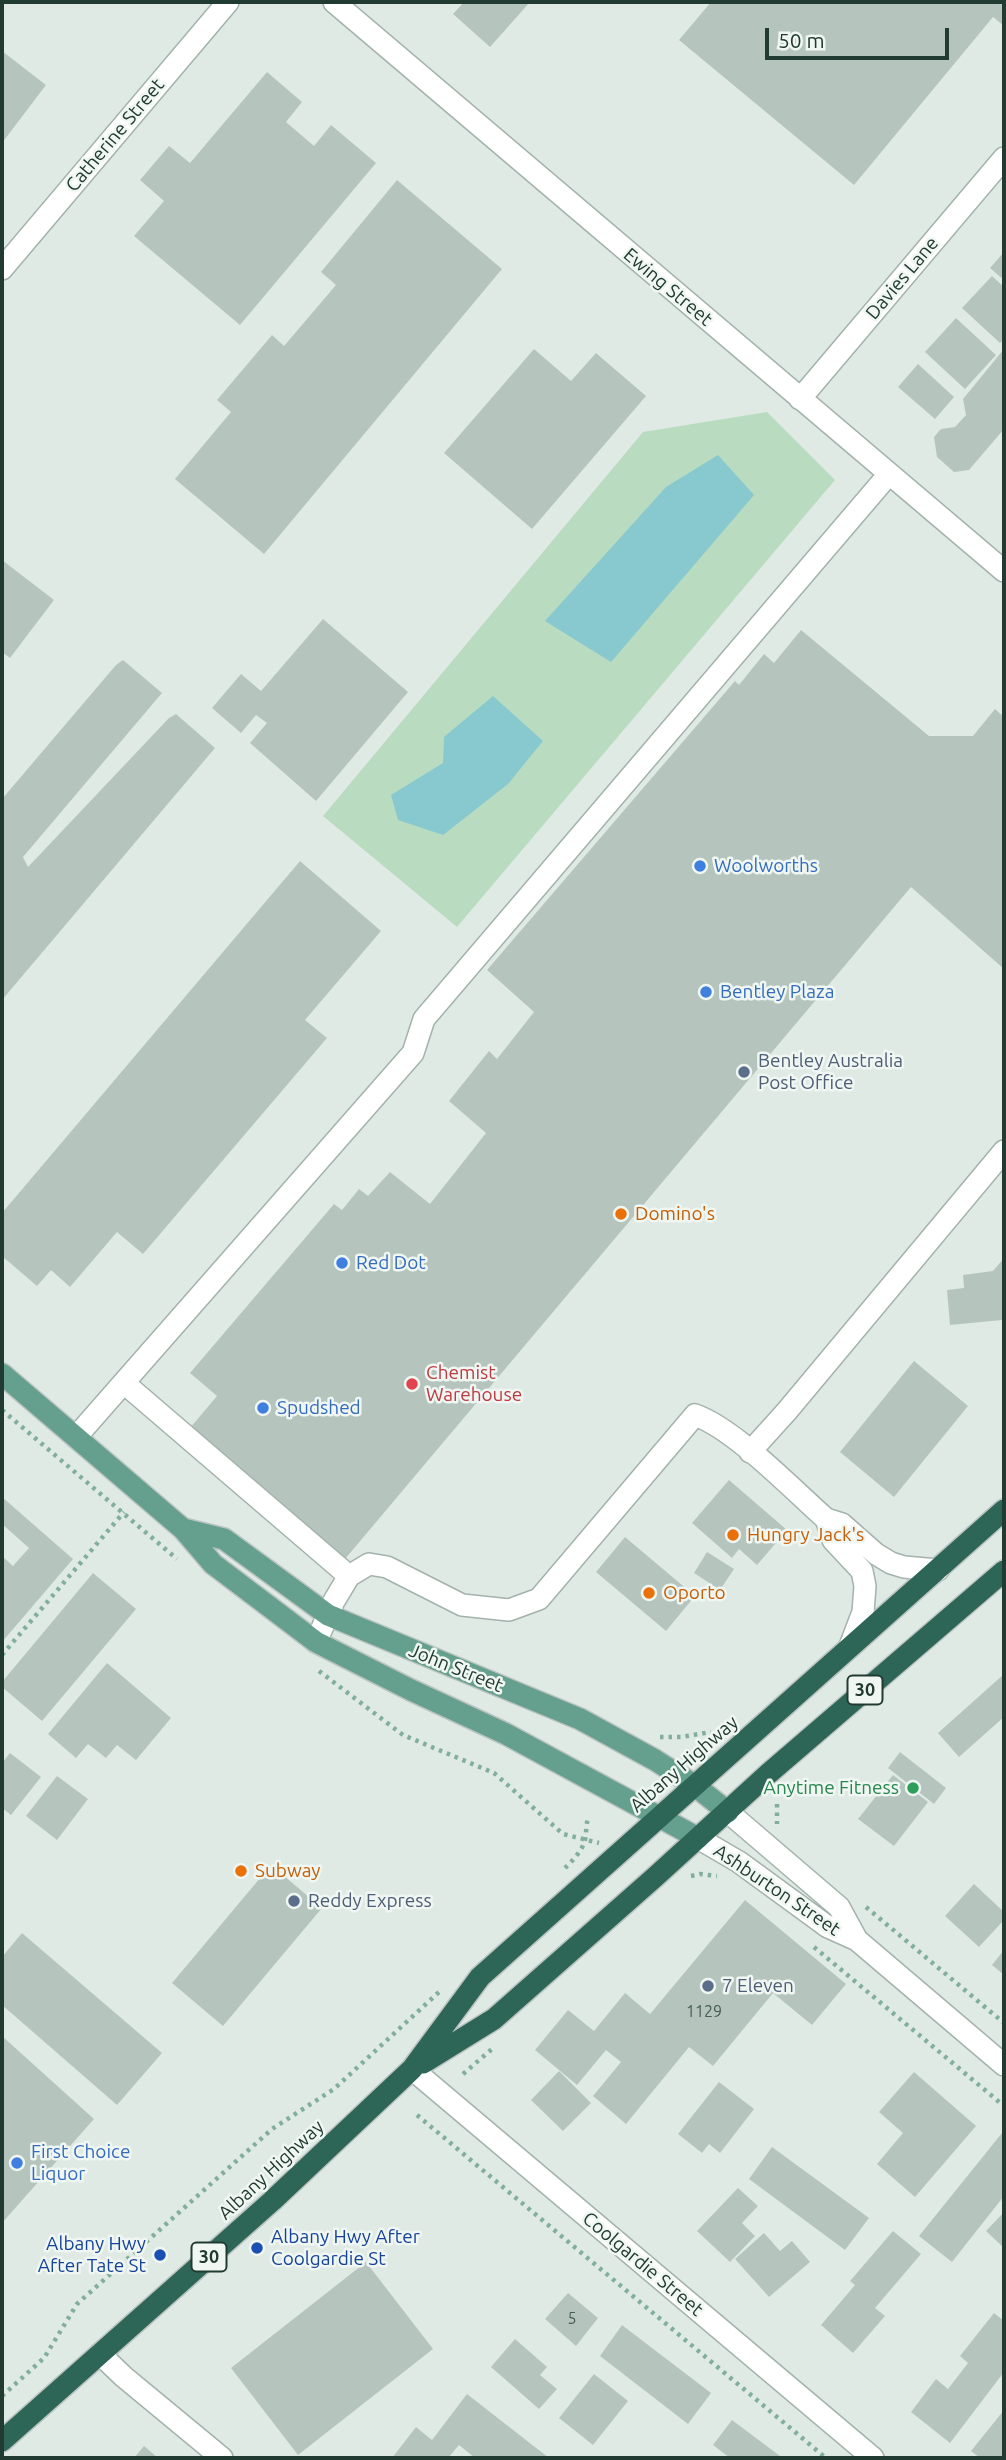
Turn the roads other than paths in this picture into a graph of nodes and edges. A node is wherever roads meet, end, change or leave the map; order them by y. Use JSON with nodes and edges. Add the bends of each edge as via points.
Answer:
{"nodes":[{"id":1,"x":229,"y":2,"type":"edge"},
{"id":2,"x":334,"y":2,"type":"edge"},
{"id":3,"x":1004,"y":158,"type":"edge"},
{"id":4,"x":2,"y":269,"type":"edge"},
{"id":5,"x":800,"y":399,"type":"junction"},
{"id":6,"x":889,"y":474,"type":"junction"},
{"id":7,"x":1004,"y":570,"type":"edge"},
{"id":8,"x":1004,"y":1151,"type":"edge"},
{"id":9,"x":2,"y":1374,"type":"edge"},
{"id":10,"x":124,"y":1382,"type":"junction"},
{"id":11,"x":76,"y":1437,"type":"junction"},
{"id":12,"x":750,"y":1452,"type":"junction"},
{"id":13,"x":1004,"y":1510,"type":"edge"},
{"id":14,"x":826,"y":1519,"type":"junction"},
{"id":15,"x":183,"y":1529,"type":"junction"},
{"id":16,"x":938,"y":1570,"type":"junction"},
{"id":17,"x":1004,"y":1571,"type":"edge"},
{"id":18,"x":349,"y":1576,"type":"junction"},
{"id":19,"x":328,"y":1615,"type":"junction"},
{"id":20,"x":316,"y":1642,"type":"junction"},
{"id":21,"x":850,"y":1646,"type":"junction"},
{"id":22,"x":694,"y":1785,"type":"junction"},
{"id":23,"x":728,"y":1812,"type":"junction"},
{"id":24,"x":659,"y":1816,"type":"junction"},
{"id":25,"x":698,"y":1838,"type":"junction"},
{"id":26,"x":857,"y":1940,"type":"junction"},
{"id":27,"x":1004,"y":2065,"type":"edge"},
{"id":28,"x":412,"y":2069,"type":"junction"},
{"id":29,"x":100,"y":2354,"type":"junction"},
{"id":30,"x":2,"y":2440,"type":"edge"},
{"id":31,"x":222,"y":2458,"type":"edge"},
{"id":32,"x":873,"y":2458,"type":"edge"}],
"edges":[{"from":1,"to":4,"type":"street","name":"Catherine Street"},
{"from":2,"to":5,"type":"street","name":"Ewing Street"},
{"from":3,"to":5,"type":"street","name":"Davies Lane"},
{"from":5,"to":6,"type":"street","name":"Ewing Street"},
{"from":6,"to":7,"type":"street","name":"Ewing Street"},
{"from":6,"to":10,"type":"street","via":[[424,1019],[413,1053]]},
{"from":8,"to":12,"type":"street"},
{"from":9,"to":11,"type":"main road","name":"John Street"},
{"from":10,"to":11,"type":"street"},
{"from":10,"to":18,"type":"street"},
{"from":11,"to":15,"type":"main road","name":"John Street"},
{"from":12,"to":14,"type":"street"},
{"from":12,"to":18,"type":"street","via":[[709,1420],[695,1415],[539,1600],[509,1610],[462,1605],[387,1567],[369,1564]]},
{"from":13,"to":16,"type":"highway","name":"Albany Highway","number":"30"},
{"from":14,"to":16,"type":"street","via":[[842,1524],[891,1563]]},
{"from":14,"to":21,"type":"street","via":[[834,1540],[862,1571],[865,1586],[863,1612]]},
{"from":15,"to":19,"type":"main road","name":"John Street","via":[[224,1539]]},
{"from":15,"to":20,"type":"main road","name":"John Street","via":[[213,1564]]},
{"from":16,"to":21,"type":"highway","name":"Albany Highway","number":"30"},
{"from":17,"to":23,"type":"highway","name":"Albany Highway","number":"30"},
{"from":18,"to":19,"type":"street"},
{"from":19,"to":20,"type":"street"},
{"from":19,"to":22,"type":"main road","name":"John Street","via":[[580,1719]]},
{"from":20,"to":24,"type":"main road","name":"John Street","via":[[506,1734]]},
{"from":21,"to":22,"type":"highway","name":"Albany Highway","number":"30"},
{"from":22,"to":23,"type":"main road","name":"John Street"},
{"from":22,"to":24,"type":"highway","name":"Albany Highway","number":"30"},
{"from":23,"to":25,"type":"highway","name":"Albany Highway","number":"30"},
{"from":23,"to":26,"type":"street","name":"Ashburton Street","via":[[839,1907]]},
{"from":24,"to":25,"type":"main road","name":"John Street"},
{"from":24,"to":28,"type":"highway","name":"Albany Highway","number":"30","via":[[480,1977]]},
{"from":25,"to":26,"type":"street","name":"Ashburton Street","via":[[828,1927]]},
{"from":25,"to":28,"type":"highway","name":"Albany Highway","number":"30","via":[[494,2019]]},
{"from":26,"to":27,"type":"street","name":"Ashburton Street"},
{"from":28,"to":29,"type":"highway","name":"Albany Highway","number":"30"},
{"from":28,"to":32,"type":"street","name":"Coolgardie Street"},
{"from":29,"to":30,"type":"highway","name":"Albany Highway","number":"30"},
{"from":29,"to":31,"type":"street"}]}
